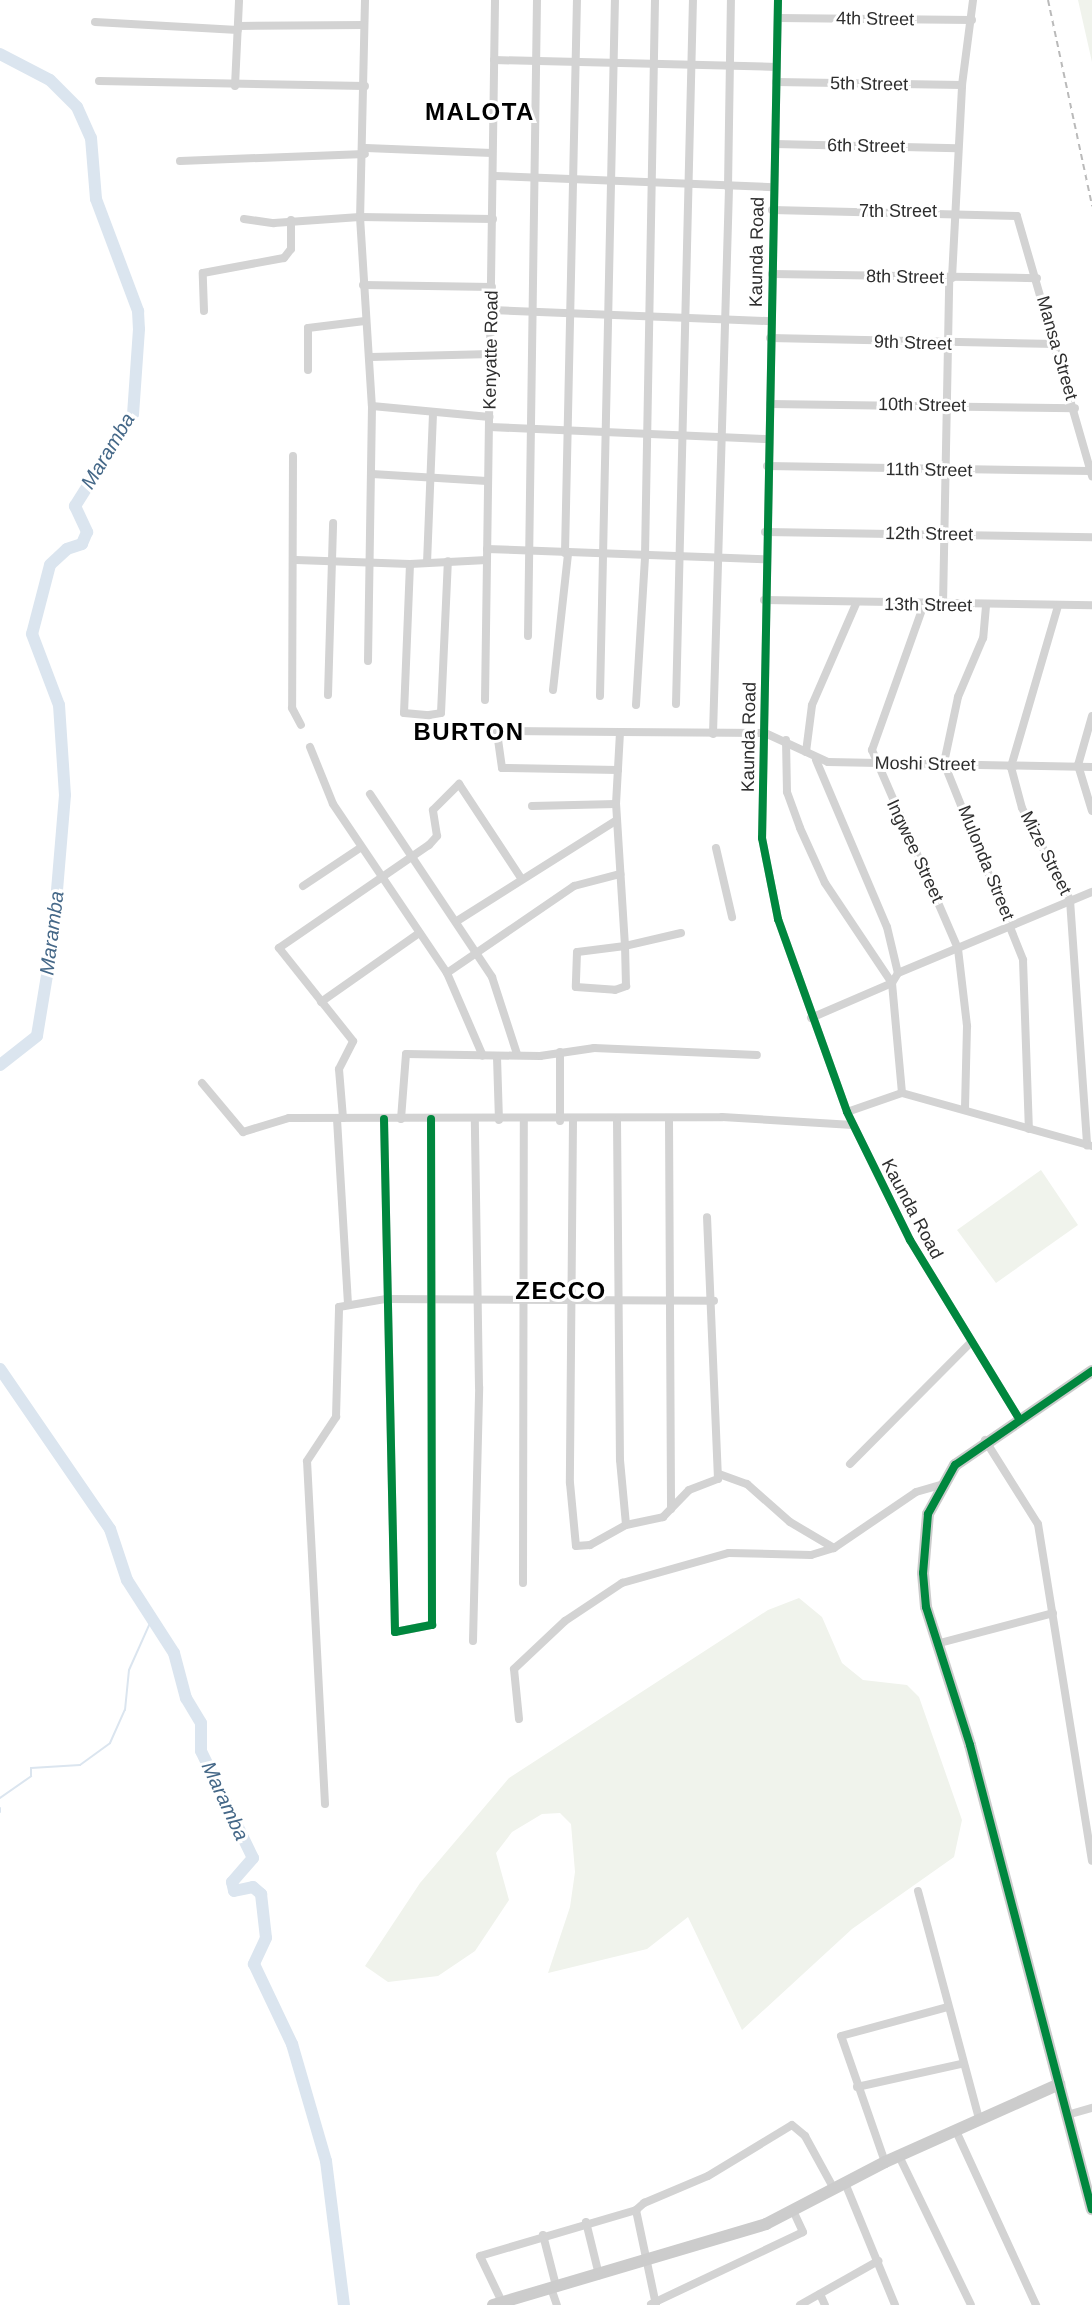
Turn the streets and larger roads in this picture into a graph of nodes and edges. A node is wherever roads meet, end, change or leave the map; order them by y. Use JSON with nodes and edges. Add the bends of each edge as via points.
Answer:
{"nodes":[{"id":1,"x":239,"y":0,"type":"edge"},
{"id":2,"x":365,"y":0,"type":"edge"},
{"id":3,"x":495,"y":0,"type":"edge"},
{"id":4,"x":537,"y":0,"type":"edge"},
{"id":5,"x":577,"y":0,"type":"edge"},
{"id":6,"x":615,"y":0,"type":"edge"},
{"id":7,"x":655,"y":0,"type":"edge"},
{"id":8,"x":693,"y":0,"type":"edge"},
{"id":9,"x":731,"y":0,"type":"edge"},
{"id":10,"x":778,"y":0,"type":"edge"},
{"id":11,"x":973,"y":0,"type":"edge"},
{"id":12,"x":778,"y":18,"type":"junction"},
{"id":13,"x":972,"y":20,"type":"junction"},
{"id":14,"x":95,"y":22,"type":"dead end"},
{"id":15,"x":364,"y":25,"type":"junction"},
{"id":16,"x":238,"y":28,"type":"junction"},
{"id":17,"x":494,"y":60,"type":"junction"},
{"id":18,"x":538,"y":62,"type":"junction"},
{"id":19,"x":576,"y":62,"type":"junction"},
{"id":20,"x":614,"y":64,"type":"junction"},
{"id":21,"x":653,"y":66,"type":"junction"},
{"id":22,"x":691,"y":66,"type":"junction"},
{"id":23,"x":730,"y":66,"type":"junction"},
{"id":24,"x":777,"y":67,"type":"junction"},
{"id":25,"x":99,"y":81,"type":"dead end"},
{"id":26,"x":776,"y":82,"type":"junction"},
{"id":27,"x":962,"y":85,"type":"junction"},
{"id":28,"x":235,"y":86,"type":"junction"},
{"id":29,"x":365,"y":86,"type":"junction"},
{"id":30,"x":775,"y":144,"type":"junction"},
{"id":31,"x":957,"y":148,"type":"junction"},
{"id":32,"x":365,"y":151,"type":"junction"},
{"id":33,"x":492,"y":153,"type":"junction"},
{"id":34,"x":180,"y":161,"type":"dead end"},
{"id":35,"x":495,"y":176,"type":"junction"},
{"id":36,"x":536,"y":177,"type":"junction"},
{"id":37,"x":574,"y":180,"type":"junction"},
{"id":38,"x":612,"y":182,"type":"junction"},
{"id":39,"x":650,"y":184,"type":"junction"},
{"id":40,"x":689,"y":185,"type":"junction"},
{"id":41,"x":728,"y":187,"type":"junction"},
{"id":42,"x":773,"y":188,"type":"junction"},
{"id":43,"x":772,"y":210,"type":"junction"},
{"id":44,"x":957,"y":212,"type":"junction"},
{"id":45,"x":360,"y":217,"type":"junction"},
{"id":46,"x":244,"y":219,"type":"dead end"},
{"id":47,"x":493,"y":219,"type":"junction"},
{"id":48,"x":291,"y":220,"type":"junction"},
{"id":49,"x":1021,"y":221,"type":"joint"},
{"id":50,"x":772,"y":274,"type":"junction"},
{"id":51,"x":950,"y":278,"type":"junction"},
{"id":52,"x":1037,"y":278,"type":"junction"},
{"id":53,"x":363,"y":285,"type":"junction"},
{"id":54,"x":492,"y":287,"type":"junction"},
{"id":55,"x":492,"y":310,"type":"junction"},
{"id":56,"x":204,"y":311,"type":"dead end"},
{"id":57,"x":535,"y":311,"type":"junction"},
{"id":58,"x":573,"y":312,"type":"junction"},
{"id":59,"x":611,"y":315,"type":"junction"},
{"id":60,"x":648,"y":317,"type":"junction"},
{"id":61,"x":687,"y":319,"type":"junction"},
{"id":62,"x":724,"y":320,"type":"junction"},
{"id":63,"x":365,"y":321,"type":"junction"},
{"id":64,"x":771,"y":321,"type":"junction"},
{"id":65,"x":770,"y":338,"type":"junction"},
{"id":66,"x":1056,"y":344,"type":"junction"},
{"id":67,"x":948,"y":345,"type":"junction"},
{"id":68,"x":492,"y":354,"type":"junction"},
{"id":69,"x":371,"y":357,"type":"junction"},
{"id":70,"x":308,"y":370,"type":"dead end"},
{"id":71,"x":770,"y":404,"type":"junction"},
{"id":72,"x":372,"y":406,"type":"junction"},
{"id":73,"x":948,"y":406,"type":"junction"},
{"id":74,"x":1075,"y":408,"type":"junction"},
{"id":75,"x":433,"y":413,"type":"junction"},
{"id":76,"x":489,"y":417,"type":"junction"},
{"id":77,"x":490,"y":427,"type":"junction"},
{"id":78,"x":533,"y":429,"type":"junction"},
{"id":79,"x":571,"y":433,"type":"junction"},
{"id":80,"x":608,"y":435,"type":"junction"},
{"id":81,"x":645,"y":436,"type":"junction"},
{"id":82,"x":686,"y":437,"type":"junction"},
{"id":83,"x":723,"y":439,"type":"junction"},
{"id":84,"x":768,"y":439,"type":"junction"},
{"id":85,"x":293,"y":456,"type":"dead end"},
{"id":86,"x":767,"y":466,"type":"junction"},
{"id":87,"x":946,"y":471,"type":"junction"},
{"id":88,"x":1091,"y":473,"type":"edge"},
{"id":89,"x":372,"y":474,"type":"junction"},
{"id":90,"x":429,"y":480,"type":"junction"},
{"id":91,"x":487,"y":481,"type":"junction"},
{"id":92,"x":333,"y":523,"type":"dead end"},
{"id":93,"x":765,"y":532,"type":"junction"},
{"id":94,"x":948,"y":534,"type":"junction"},
{"id":95,"x":1092,"y":537,"type":"edge"},
{"id":96,"x":487,"y":549,"type":"junction"},
{"id":97,"x":529,"y":551,"type":"junction"},
{"id":98,"x":567,"y":554,"type":"junction"},
{"id":99,"x":605,"y":554,"type":"junction"},
{"id":100,"x":645,"y":556,"type":"junction"},
{"id":101,"x":682,"y":558,"type":"junction"},
{"id":102,"x":720,"y":559,"type":"junction"},
{"id":103,"x":764,"y":559,"type":"junction"},
{"id":104,"x":296,"y":560,"type":"junction"},
{"id":105,"x":487,"y":560,"type":"junction"},
{"id":106,"x":333,"y":561,"type":"junction"},
{"id":107,"x":448,"y":561,"type":"junction"},
{"id":108,"x":370,"y":562,"type":"junction"},
{"id":109,"x":427,"y":563,"type":"junction"},
{"id":110,"x":410,"y":564,"type":"junction"},
{"id":111,"x":764,"y":600,"type":"junction"},
{"id":112,"x":856,"y":604,"type":"junction"},
{"id":113,"x":924,"y":604,"type":"junction"},
{"id":114,"x":943,"y":605,"type":"junction"},
{"id":115,"x":1092,"y":605,"type":"edge"},
{"id":116,"x":986,"y":606,"type":"junction"},
{"id":117,"x":1058,"y":606,"type":"junction"},
{"id":118,"x":528,"y":636,"type":"dead end"},
{"id":119,"x":368,"y":661,"type":"dead end"},
{"id":120,"x":553,"y":690,"type":"dead end"},
{"id":121,"x":328,"y":695,"type":"dead end"},
{"id":122,"x":600,"y":696,"type":"dead end"},
{"id":123,"x":485,"y":700,"type":"dead end"},
{"id":124,"x":636,"y":705,"type":"dead end"},
{"id":125,"x":676,"y":705,"type":"dead end"},
{"id":126,"x":1092,"y":716,"type":"edge"},
{"id":127,"x":301,"y":725,"type":"dead end"},
{"id":128,"x":620,"y":732,"type":"junction"},
{"id":129,"x":765,"y":733,"type":"junction"},
{"id":130,"x":713,"y":734,"type":"junction"},
{"id":131,"x":786,"y":740,"type":"junction"},
{"id":132,"x":310,"y":747,"type":"dead end"},
{"id":133,"x":806,"y":752,"type":"junction"},
{"id":134,"x":816,"y":760,"type":"junction"},
{"id":135,"x":874,"y":764,"type":"junction"},
{"id":136,"x":944,"y":764,"type":"junction"},
{"id":137,"x":1077,"y":765,"type":"junction"},
{"id":138,"x":1011,"y":767,"type":"junction"},
{"id":139,"x":1092,"y":767,"type":"edge"},
{"id":140,"x":618,"y":770,"type":"junction"},
{"id":141,"x":370,"y":795,"type":"dead end"},
{"id":142,"x":616,"y":804,"type":"junction"},
{"id":143,"x":532,"y":806,"type":"dead end"},
{"id":144,"x":1092,"y":811,"type":"edge"},
{"id":145,"x":617,"y":820,"type":"junction"},
{"id":146,"x":360,"y":848,"type":"junction"},
{"id":147,"x":716,"y":848,"type":"dead end"},
{"id":148,"x":412,"y":858,"type":"junction"},
{"id":149,"x":620,"y":874,"type":"junction"},
{"id":150,"x":382,"y":878,"type":"junction"},
{"id":151,"x":521,"y":878,"type":"junction"},
{"id":152,"x":303,"y":886,"type":"dead end"},
{"id":153,"x":1092,"y":892,"type":"edge"},
{"id":154,"x":1070,"y":900,"type":"junction"},
{"id":155,"x":732,"y":916,"type":"dead end"},
{"id":156,"x":457,"y":921,"type":"junction"},
{"id":157,"x":1012,"y":926,"type":"junction"},
{"id":158,"x":419,"y":933,"type":"junction"},
{"id":159,"x":681,"y":933,"type":"dead end"},
{"id":160,"x":625,"y":946,"type":"junction"},
{"id":161,"x":958,"y":949,"type":"junction"},
{"id":162,"x":477,"y":953,"type":"junction"},
{"id":163,"x":447,"y":973,"type":"junction"},
{"id":164,"x":898,"y":973,"type":"junction"},
{"id":165,"x":892,"y":983,"type":"junction"},
{"id":166,"x":321,"y":1002,"type":"junction"},
{"id":167,"x":811,"y":1018,"type":"junction"},
{"id":168,"x":560,"y":1052,"type":"junction"},
{"id":169,"x":517,"y":1054,"type":"junction"},
{"id":170,"x":757,"y":1055,"type":"dead end"},
{"id":171,"x":483,"y":1056,"type":"junction"},
{"id":172,"x":496,"y":1057,"type":"junction"},
{"id":173,"x":202,"y":1083,"type":"dead end"},
{"id":174,"x":902,"y":1093,"type":"junction"},
{"id":175,"x":965,"y":1107,"type":"junction"},
{"id":176,"x":847,"y":1112,"type":"junction"},
{"id":177,"x":340,"y":1118,"type":"junction"},
{"id":178,"x":384,"y":1119,"type":"junction"},
{"id":179,"x":401,"y":1119,"type":"junction"},
{"id":180,"x":431,"y":1119,"type":"junction"},
{"id":181,"x":475,"y":1119,"type":"junction"},
{"id":182,"x":499,"y":1119,"type":"junction"},
{"id":183,"x":669,"y":1119,"type":"junction"},
{"id":184,"x":524,"y":1120,"type":"junction"},
{"id":185,"x":573,"y":1120,"type":"junction"},
{"id":186,"x":617,"y":1120,"type":"junction"},
{"id":187,"x":560,"y":1121,"type":"junction"},
{"id":188,"x":853,"y":1125,"type":"junction"},
{"id":189,"x":1029,"y":1130,"type":"junction"},
{"id":190,"x":1090,"y":1145,"type":"edge"},
{"id":191,"x":707,"y":1217,"type":"dead end"},
{"id":192,"x":525,"y":1298,"type":"junction"},
{"id":193,"x":386,"y":1299,"type":"junction"},
{"id":194,"x":430,"y":1300,"type":"junction"},
{"id":195,"x":478,"y":1300,"type":"junction"},
{"id":196,"x":570,"y":1301,"type":"junction"},
{"id":197,"x":619,"y":1301,"type":"junction"},
{"id":198,"x":669,"y":1301,"type":"junction"},
{"id":199,"x":714,"y":1301,"type":"junction"},
{"id":200,"x":348,"y":1304,"type":"junction"},
{"id":201,"x":972,"y":1342,"type":"junction"},
{"id":202,"x":1092,"y":1371,"type":"edge"},
{"id":203,"x":1018,"y":1417,"type":"junction"},
{"id":204,"x":985,"y":1440,"type":"junction"},
{"id":205,"x":850,"y":1464,"type":"dead end"},
{"id":206,"x":719,"y":1474,"type":"junction"},
{"id":207,"x":940,"y":1485,"type":"junction"},
{"id":208,"x":671,"y":1509,"type":"junction"},
{"id":209,"x":626,"y":1525,"type":"junction"},
{"id":210,"x":834,"y":1548,"type":"junction"},
{"id":211,"x":523,"y":1583,"type":"dead end"},
{"id":212,"x":1053,"y":1613,"type":"junction"},
{"id":213,"x":473,"y":1641,"type":"dead end"},
{"id":214,"x":936,"y":1644,"type":"junction"},
{"id":215,"x":519,"y":1719,"type":"dead end"},
{"id":216,"x":325,"y":1804,"type":"dead end"},
{"id":217,"x":1092,"y":1861,"type":"edge"},
{"id":218,"x":918,"y":1891,"type":"dead end"},
{"id":219,"x":948,"y":2007,"type":"junction"},
{"id":220,"x":961,"y":2064,"type":"junction"},
{"id":221,"x":1059,"y":2084,"type":"junction"},
{"id":222,"x":857,"y":2087,"type":"junction"},
{"id":223,"x":1092,"y":2108,"type":"edge"},
{"id":224,"x":1067,"y":2115,"type":"junction"},
{"id":225,"x":979,"y":2120,"type":"junction"},
{"id":226,"x":956,"y":2132,"type":"junction"},
{"id":227,"x":898,"y":2156,"type":"junction"},
{"id":228,"x":885,"y":2162,"type":"junction"},
{"id":229,"x":839,"y":2186,"type":"junction"},
{"id":230,"x":1091,"y":2201,"type":"edge"},
{"id":231,"x":636,"y":2210,"type":"junction"},
{"id":232,"x":793,"y":2211,"type":"junction"},
{"id":233,"x":586,"y":2222,"type":"junction"},
{"id":234,"x":543,"y":2235,"type":"junction"},
{"id":235,"x":646,"y":2261,"type":"junction"},
{"id":236,"x":878,"y":2261,"type":"junction"},
{"id":237,"x":599,"y":2275,"type":"junction"},
{"id":238,"x":553,"y":2287,"type":"junction"},
{"id":239,"x":820,"y":2294,"type":"junction"},
{"id":240,"x":497,"y":2304,"type":"edge"},
{"id":241,"x":654,"y":2304,"type":"edge"},
{"id":242,"x":557,"y":2305,"type":"edge"},
{"id":243,"x":800,"y":2305,"type":"edge"},
{"id":244,"x":825,"y":2305,"type":"edge"},
{"id":245,"x":895,"y":2305,"type":"edge"},
{"id":246,"x":971,"y":2305,"type":"edge"},
{"id":247,"x":1036,"y":2305,"type":"edge"}],
"edges":[{"from":1,"to":16,"type":"street"},
{"from":2,"to":15,"type":"street"},
{"from":3,"to":17,"type":"street","name":"Kenyatte Road"},
{"from":4,"to":18,"type":"street"},
{"from":5,"to":19,"type":"street"},
{"from":6,"to":20,"type":"street"},
{"from":7,"to":21,"type":"street"},
{"from":8,"to":22,"type":"street"},
{"from":9,"to":23,"type":"street"},
{"from":10,"to":12,"type":"street","name":"Kaunda Road"},
{"from":11,"to":13,"type":"street"},
{"from":12,"to":13,"type":"street","name":"4th Street"},
{"from":12,"to":24,"type":"street","name":"Kaunda Road"},
{"from":13,"to":27,"type":"street"},
{"from":14,"to":16,"type":"street"},
{"from":15,"to":16,"type":"street"},
{"from":15,"to":29,"type":"street"},
{"from":16,"to":28,"type":"street"},
{"from":17,"to":18,"type":"street"},
{"from":17,"to":33,"type":"street","name":"Kenyatte Road"},
{"from":18,"to":19,"type":"street"},
{"from":18,"to":36,"type":"street"},
{"from":19,"to":20,"type":"street"},
{"from":19,"to":37,"type":"street"},
{"from":20,"to":21,"type":"street"},
{"from":20,"to":38,"type":"street"},
{"from":21,"to":22,"type":"street"},
{"from":21,"to":39,"type":"street"},
{"from":22,"to":23,"type":"street"},
{"from":22,"to":40,"type":"street"},
{"from":23,"to":24,"type":"street"},
{"from":23,"to":41,"type":"street"},
{"from":24,"to":26,"type":"street","name":"Kaunda Road"},
{"from":25,"to":28,"type":"street"},
{"from":26,"to":27,"type":"street","name":"5th Street"},
{"from":26,"to":30,"type":"street","name":"Kaunda Road"},
{"from":27,"to":31,"type":"street"},
{"from":28,"to":29,"type":"street"},
{"from":29,"to":32,"type":"street"},
{"from":30,"to":31,"type":"street","name":"6th Street"},
{"from":30,"to":42,"type":"street","name":"Kaunda Road"},
{"from":31,"to":44,"type":"street"},
{"from":32,"to":33,"type":"street"},
{"from":32,"to":34,"type":"street"},
{"from":32,"to":45,"type":"street"},
{"from":33,"to":35,"type":"street","name":"Kenyatte Road"},
{"from":35,"to":36,"type":"street"},
{"from":35,"to":47,"type":"street","name":"Kenyatte Road"},
{"from":36,"to":37,"type":"street"},
{"from":36,"to":57,"type":"street"},
{"from":37,"to":38,"type":"street"},
{"from":37,"to":58,"type":"street"},
{"from":38,"to":39,"type":"street"},
{"from":38,"to":59,"type":"street"},
{"from":39,"to":40,"type":"street"},
{"from":39,"to":60,"type":"street"},
{"from":40,"to":41,"type":"street"},
{"from":40,"to":61,"type":"street"},
{"from":41,"to":42,"type":"street"},
{"from":41,"to":62,"type":"street"},
{"from":42,"to":43,"type":"street","name":"Kaunda Road"},
{"from":43,"to":44,"type":"street","name":"7th Street"},
{"from":43,"to":50,"type":"street","name":"Kaunda Road"},
{"from":44,"to":49,"type":"street","name":"7th Street","via":[[1011,215]]},
{"from":44,"to":51,"type":"street"},
{"from":45,"to":47,"type":"street"},
{"from":45,"to":48,"type":"street"},
{"from":45,"to":53,"type":"street"},
{"from":46,"to":48,"type":"street"},
{"from":47,"to":54,"type":"street","name":"Kenyatte Road"},
{"from":48,"to":56,"type":"street","via":[[291,249],[284,258],[203,273]]},
{"from":49,"to":52,"type":"street","name":"Mansa Street"},
{"from":50,"to":51,"type":"street","name":"8th Street"},
{"from":50,"to":64,"type":"street","name":"Kaunda Road"},
{"from":51,"to":52,"type":"street","name":"8th Street"},
{"from":51,"to":67,"type":"street"},
{"from":52,"to":66,"type":"street","name":"Mansa Street"},
{"from":53,"to":54,"type":"street"},
{"from":53,"to":63,"type":"street"},
{"from":54,"to":55,"type":"street","name":"Kenyatte Road"},
{"from":55,"to":57,"type":"street"},
{"from":55,"to":68,"type":"street","name":"Kenyatte Road"},
{"from":57,"to":58,"type":"street"},
{"from":57,"to":78,"type":"street"},
{"from":58,"to":59,"type":"street"},
{"from":58,"to":79,"type":"street"},
{"from":59,"to":60,"type":"street"},
{"from":59,"to":80,"type":"street"},
{"from":60,"to":61,"type":"street"},
{"from":60,"to":81,"type":"street"},
{"from":61,"to":62,"type":"street"},
{"from":61,"to":82,"type":"street"},
{"from":62,"to":64,"type":"street"},
{"from":62,"to":83,"type":"street"},
{"from":63,"to":69,"type":"street"},
{"from":63,"to":70,"type":"street","via":[[310,326]]},
{"from":64,"to":65,"type":"street","name":"Kaunda Road"},
{"from":65,"to":67,"type":"street","name":"9th Street"},
{"from":65,"to":71,"type":"street","name":"Kaunda Road"},
{"from":66,"to":67,"type":"street","name":"9th Street"},
{"from":66,"to":74,"type":"street","name":"Mansa Street"},
{"from":67,"to":73,"type":"street"},
{"from":68,"to":69,"type":"street"},
{"from":68,"to":76,"type":"street","name":"Kenyatte Road"},
{"from":69,"to":72,"type":"street"},
{"from":71,"to":73,"type":"street","name":"10th Street"},
{"from":71,"to":84,"type":"street","name":"Kaunda Road"},
{"from":72,"to":75,"type":"street"},
{"from":72,"to":89,"type":"street"},
{"from":73,"to":74,"type":"street","name":"10th Street"},
{"from":73,"to":87,"type":"street"},
{"from":74,"to":88,"type":"street","name":"Mansa Street"},
{"from":75,"to":76,"type":"street"},
{"from":75,"to":90,"type":"street"},
{"from":76,"to":77,"type":"street","name":"Kenyatte Road"},
{"from":77,"to":78,"type":"street"},
{"from":77,"to":91,"type":"street","name":"Kenyatte Road"},
{"from":78,"to":79,"type":"street"},
{"from":78,"to":97,"type":"street"},
{"from":79,"to":80,"type":"street"},
{"from":79,"to":98,"type":"street"},
{"from":80,"to":81,"type":"street"},
{"from":80,"to":99,"type":"street"},
{"from":81,"to":82,"type":"street"},
{"from":81,"to":100,"type":"street"},
{"from":82,"to":83,"type":"street"},
{"from":82,"to":101,"type":"street"},
{"from":83,"to":84,"type":"street"},
{"from":83,"to":102,"type":"street"},
{"from":84,"to":86,"type":"street","name":"Kaunda Road"},
{"from":85,"to":104,"type":"street"},
{"from":86,"to":87,"type":"street","name":"11th Street"},
{"from":86,"to":93,"type":"street","name":"Kaunda Road"},
{"from":87,"to":88,"type":"street","name":"11th Street"},
{"from":87,"to":94,"type":"street"},
{"from":89,"to":90,"type":"street"},
{"from":89,"to":108,"type":"street"},
{"from":90,"to":91,"type":"street"},
{"from":90,"to":109,"type":"street"},
{"from":91,"to":96,"type":"street","name":"Kenyatte Road"},
{"from":92,"to":106,"type":"street"},
{"from":93,"to":94,"type":"street","name":"12th Street"},
{"from":93,"to":103,"type":"street","name":"Kaunda Road"},
{"from":94,"to":95,"type":"street","name":"12th Street"},
{"from":94,"to":114,"type":"street"},
{"from":96,"to":97,"type":"street"},
{"from":96,"to":105,"type":"street","name":"Kenyatte Road"},
{"from":97,"to":98,"type":"street"},
{"from":97,"to":118,"type":"street"},
{"from":98,"to":99,"type":"street"},
{"from":98,"to":120,"type":"street"},
{"from":99,"to":100,"type":"street"},
{"from":99,"to":122,"type":"street"},
{"from":100,"to":101,"type":"street"},
{"from":100,"to":124,"type":"street"},
{"from":101,"to":102,"type":"street"},
{"from":101,"to":125,"type":"street"},
{"from":102,"to":103,"type":"street"},
{"from":102,"to":130,"type":"street"},
{"from":103,"to":111,"type":"street","name":"Kaunda Road"},
{"from":104,"to":106,"type":"street"},
{"from":104,"to":127,"type":"street","via":[[292,708]]},
{"from":105,"to":107,"type":"street"},
{"from":105,"to":123,"type":"street","name":"Kenyatte Road"},
{"from":106,"to":108,"type":"street"},
{"from":106,"to":121,"type":"street"},
{"from":107,"to":109,"type":"street"},
{"from":107,"to":110,"type":"street","via":[[441,713],[429,715],[404,713]]},
{"from":108,"to":110,"type":"street"},
{"from":108,"to":119,"type":"street"},
{"from":109,"to":110,"type":"street"},
{"from":111,"to":112,"type":"street","name":"13th Street"},
{"from":111,"to":129,"type":"street","name":"Kaunda Road"},
{"from":112,"to":113,"type":"street","name":"13th Street"},
{"from":112,"to":133,"type":"street","via":[[812,705]]},
{"from":113,"to":114,"type":"street","name":"13th Street"},
{"from":113,"to":135,"type":"street","name":"Ingwee Street","via":[[876,732]]},
{"from":114,"to":116,"type":"street","name":"13th Street"},
{"from":115,"to":117,"type":"street","name":"13th Street"},
{"from":116,"to":117,"type":"street","name":"13th Street"},
{"from":116,"to":136,"type":"street","via":[[983,638],[958,697]]},
{"from":117,"to":138,"type":"street"},
{"from":126,"to":137,"type":"street"},
{"from":128,"to":130,"type":"street"},
{"from":128,"to":140,"type":"street"},
{"from":128,"to":140,"type":"street","via":[[497,731],[502,768]]},
{"from":129,"to":130,"type":"street"},
{"from":129,"to":131,"type":"street"},
{"from":129,"to":167,"type":"street","name":"Kaunda Road","via":[[762,838],[778,919]]},
{"from":131,"to":133,"type":"street"},
{"from":131,"to":165,"type":"street","via":[[787,792],[800,828],[825,883]]},
{"from":132,"to":146,"type":"street","via":[[333,804]]},
{"from":133,"to":134,"type":"street"},
{"from":134,"to":135,"type":"street","name":"Moshi Street"},
{"from":134,"to":164,"type":"street","via":[[887,927]]},
{"from":135,"to":136,"type":"street","name":"Moshi Street"},
{"from":135,"to":161,"type":"street","name":"Ingwee Street"},
{"from":136,"to":138,"type":"street","name":"Moshi Street"},
{"from":136,"to":157,"type":"street","name":"Mulonda Street"},
{"from":137,"to":138,"type":"street","name":"Moshi Street"},
{"from":137,"to":139,"type":"street","name":"Moshi Street"},
{"from":137,"to":144,"type":"street"},
{"from":138,"to":154,"type":"street","name":"Mize Street","via":[[1022,808]]},
{"from":140,"to":142,"type":"street"},
{"from":141,"to":148,"type":"street"},
{"from":142,"to":143,"type":"street"},
{"from":142,"to":145,"type":"street"},
{"from":145,"to":149,"type":"street"},
{"from":145,"to":151,"type":"street"},
{"from":146,"to":150,"type":"street"},
{"from":146,"to":152,"type":"street"},
{"from":147,"to":155,"type":"street"},
{"from":148,"to":150,"type":"street"},
{"from":148,"to":151,"type":"street","via":[[435,840],[433,810],[459,784]]},
{"from":148,"to":156,"type":"street"},
{"from":149,"to":160,"type":"street"},
{"from":149,"to":162,"type":"street","via":[[574,886]]},
{"from":150,"to":158,"type":"street"},
{"from":150,"to":166,"type":"street","via":[[279,948]]},
{"from":151,"to":156,"type":"street"},
{"from":153,"to":154,"type":"street"},
{"from":154,"to":157,"type":"street"},
{"from":154,"to":190,"type":"street","name":"Mize Street"},
{"from":156,"to":162,"type":"street"},
{"from":157,"to":161,"type":"street"},
{"from":157,"to":189,"type":"street","name":"Mulonda Street","via":[[1023,960]]},
{"from":158,"to":163,"type":"street"},
{"from":158,"to":166,"type":"street"},
{"from":159,"to":160,"type":"street"},
{"from":160,"to":160,"type":"street","via":[[576,953],[576,987],[624,989]]},
{"from":161,"to":164,"type":"street"},
{"from":161,"to":175,"type":"street","name":"Ingwee Street","via":[[967,1026]]},
{"from":162,"to":163,"type":"street"},
{"from":162,"to":169,"type":"street","via":[[504,1004]]},
{"from":163,"to":171,"type":"street"},
{"from":164,"to":165,"type":"street"},
{"from":165,"to":167,"type":"street"},
{"from":165,"to":174,"type":"street"},
{"from":166,"to":177,"type":"street","via":[[353,1041],[339,1069]]},
{"from":167,"to":176,"type":"street","name":"Kaunda Road"},
{"from":168,"to":169,"type":"street"},
{"from":168,"to":170,"type":"street","via":[[587,1048]]},
{"from":168,"to":187,"type":"street"},
{"from":169,"to":172,"type":"street"},
{"from":171,"to":172,"type":"street"},
{"from":171,"to":179,"type":"street","via":[[404,1055]]},
{"from":172,"to":182,"type":"street"},
{"from":173,"to":177,"type":"street","via":[[243,1132],[275,1119]]},
{"from":174,"to":175,"type":"street"},
{"from":174,"to":176,"type":"street"},
{"from":175,"to":189,"type":"street"},
{"from":176,"to":188,"type":"street","name":"Kaunda Road"},
{"from":177,"to":178,"type":"street"},
{"from":177,"to":200,"type":"street"},
{"from":178,"to":179,"type":"street"},
{"from":178,"to":193,"type":"street"},
{"from":179,"to":180,"type":"street"},
{"from":180,"to":181,"type":"street"},
{"from":180,"to":194,"type":"street"},
{"from":181,"to":182,"type":"street"},
{"from":181,"to":195,"type":"street"},
{"from":182,"to":184,"type":"street"},
{"from":183,"to":186,"type":"street"},
{"from":183,"to":188,"type":"street"},
{"from":183,"to":198,"type":"street"},
{"from":184,"to":187,"type":"street"},
{"from":184,"to":192,"type":"street"},
{"from":185,"to":186,"type":"street"},
{"from":185,"to":187,"type":"street"},
{"from":185,"to":196,"type":"street"},
{"from":186,"to":197,"type":"street"},
{"from":188,"to":201,"type":"street","name":"Kaunda Road","via":[[910,1240]]},
{"from":189,"to":190,"type":"street"},
{"from":191,"to":199,"type":"street"},
{"from":192,"to":195,"type":"street"},
{"from":192,"to":196,"type":"street"},
{"from":192,"to":211,"type":"street"},
{"from":193,"to":194,"type":"street"},
{"from":193,"to":194,"type":"street","via":[[395,1632],[432,1625]]},
{"from":193,"to":200,"type":"street"},
{"from":194,"to":195,"type":"street"},
{"from":195,"to":213,"type":"street"},
{"from":196,"to":197,"type":"street"},
{"from":196,"to":209,"type":"street","via":[[574,1543],[584,1547]]},
{"from":197,"to":198,"type":"street"},
{"from":197,"to":209,"type":"street"},
{"from":198,"to":199,"type":"street"},
{"from":198,"to":208,"type":"street"},
{"from":199,"to":206,"type":"street"},
{"from":200,"to":216,"type":"street","via":[[335,1315],[336,1417],[307,1461]]},
{"from":201,"to":203,"type":"street","name":"Kaunda Road"},
{"from":201,"to":205,"type":"street"},
{"from":202,"to":203,"type":"street"},
{"from":203,"to":204,"type":"street"},
{"from":204,"to":207,"type":"street"},
{"from":204,"to":212,"type":"street","via":[[1038,1524]]},
{"from":206,"to":208,"type":"street","via":[[706,1487],[689,1490]]},
{"from":206,"to":210,"type":"street","via":[[747,1484],[790,1522]]},
{"from":207,"to":210,"type":"street","via":[[916,1492]]},
{"from":207,"to":214,"type":"street","via":[[923,1543],[926,1607]]},
{"from":208,"to":209,"type":"street","via":[[657,1520]]},
{"from":210,"to":215,"type":"street","via":[[811,1555],[729,1553],[622,1583],[565,1621],[514,1669]]},
{"from":212,"to":214,"type":"street"},
{"from":212,"to":217,"type":"street"},
{"from":214,"to":221,"type":"street","via":[[970,1745]]},
{"from":218,"to":219,"type":"street"},
{"from":219,"to":220,"type":"street"},
{"from":219,"to":222,"type":"street","via":[[841,2036]]},
{"from":220,"to":222,"type":"street"},
{"from":220,"to":225,"type":"street"},
{"from":221,"to":224,"type":"street"},
{"from":221,"to":225,"type":"street"},
{"from":222,"to":228,"type":"street"},
{"from":223,"to":224,"type":"street"},
{"from":224,"to":230,"type":"street"},
{"from":225,"to":226,"type":"street"},
{"from":226,"to":227,"type":"street"},
{"from":226,"to":247,"type":"street"},
{"from":227,"to":228,"type":"street"},
{"from":227,"to":246,"type":"street"},
{"from":228,"to":229,"type":"street"},
{"from":229,"to":231,"type":"street","via":[[805,2136],[792,2125]]},
{"from":229,"to":232,"type":"street"},
{"from":229,"to":236,"type":"street"},
{"from":231,"to":233,"type":"street"},
{"from":231,"to":235,"type":"street"},
{"from":232,"to":235,"type":"street","via":[[737,2235]]},
{"from":232,"to":241,"type":"street","via":[[803,2232]]},
{"from":233,"to":234,"type":"street"},
{"from":233,"to":237,"type":"street"},
{"from":234,"to":238,"type":"street"},
{"from":234,"to":240,"type":"street","via":[[477,2259]]},
{"from":235,"to":237,"type":"street"},
{"from":235,"to":241,"type":"street"},
{"from":236,"to":239,"type":"street"},
{"from":236,"to":245,"type":"street"},
{"from":237,"to":238,"type":"street"},
{"from":238,"to":240,"type":"street"},
{"from":238,"to":242,"type":"street"},
{"from":239,"to":243,"type":"street"},
{"from":239,"to":244,"type":"street"}]}
